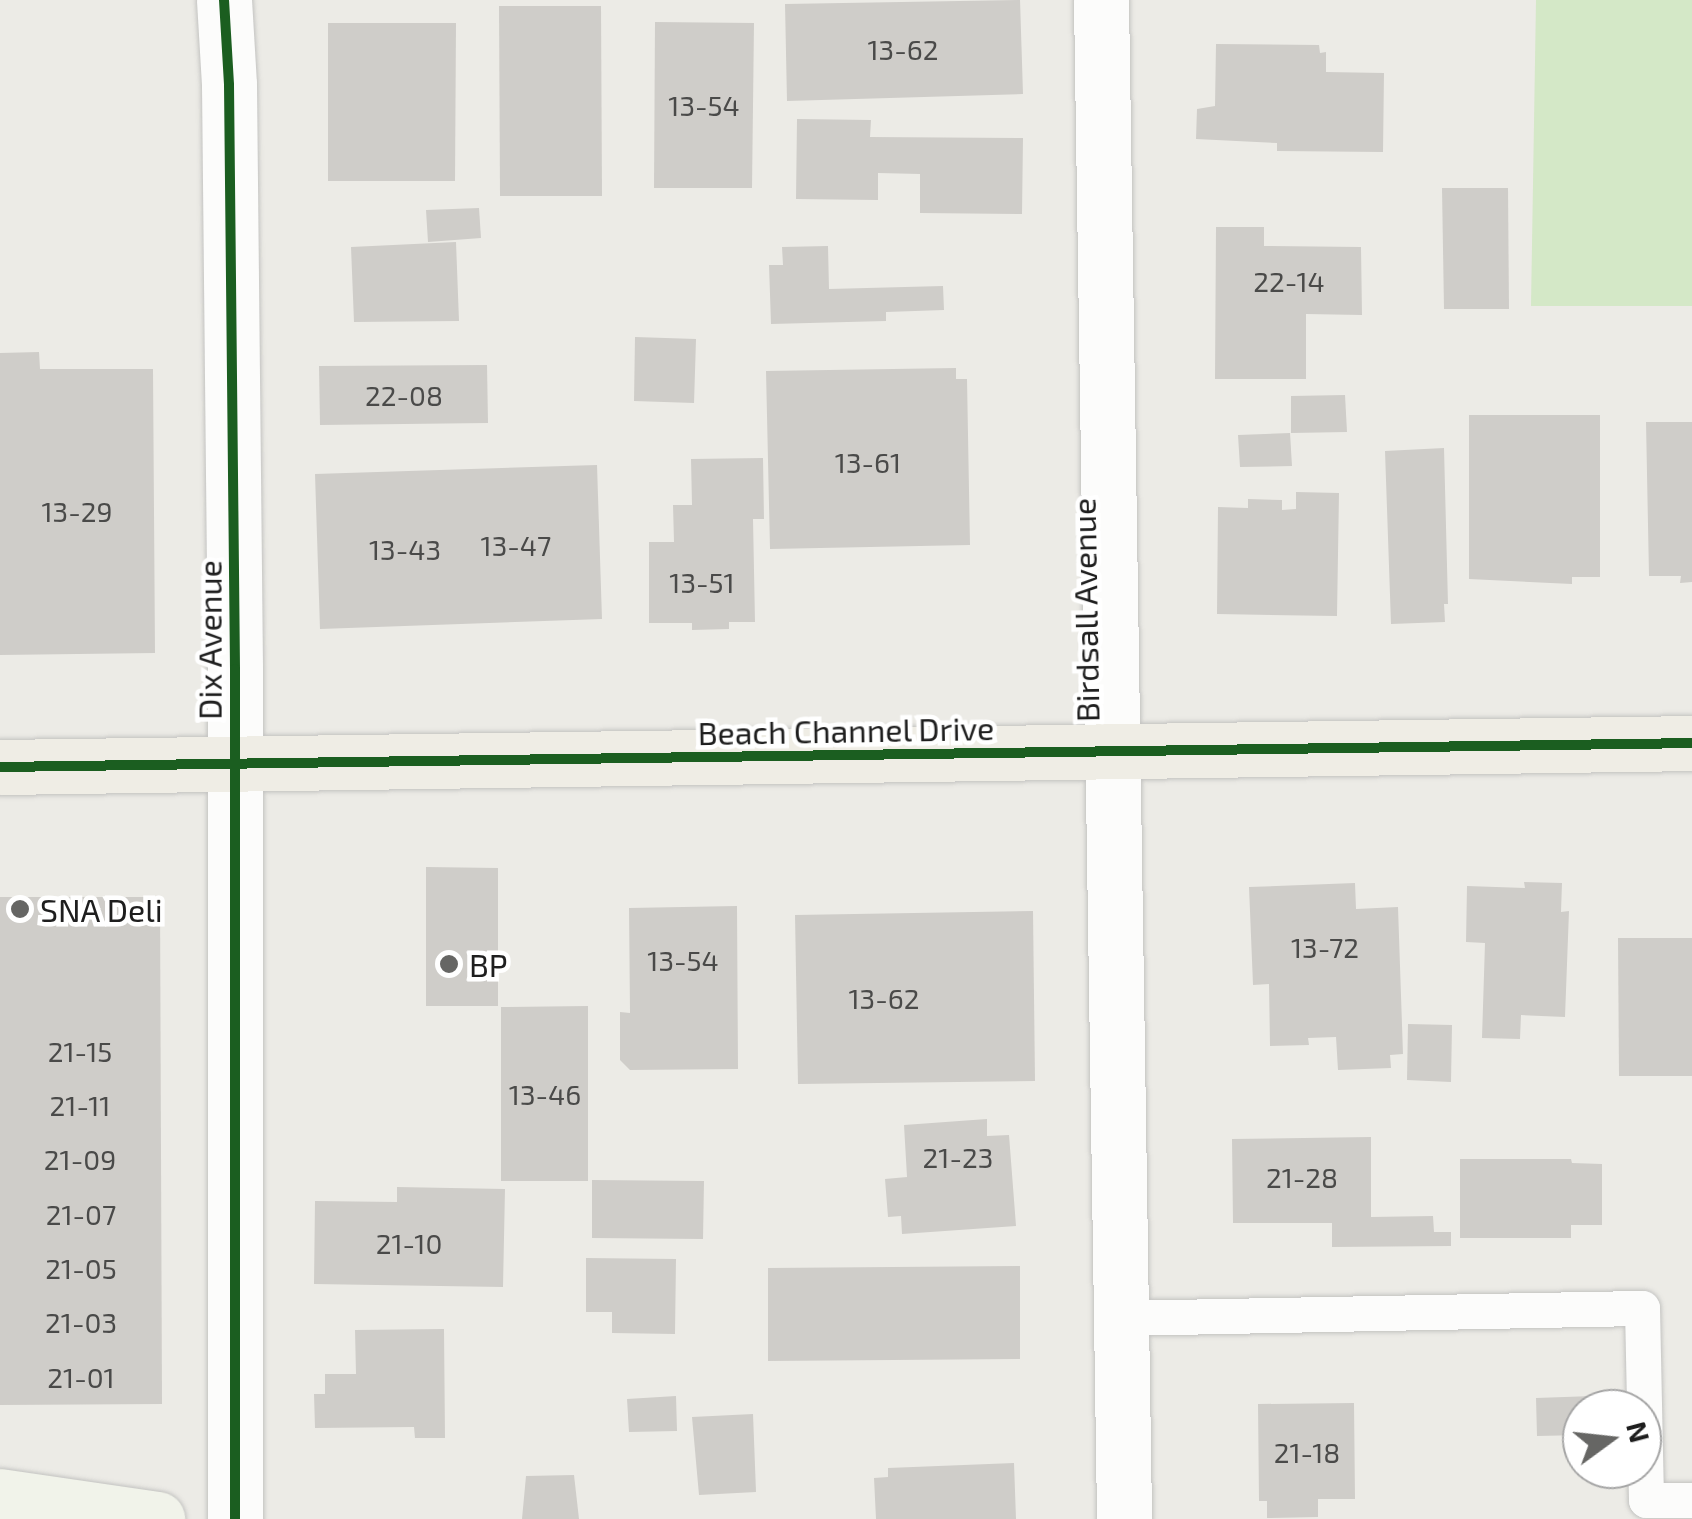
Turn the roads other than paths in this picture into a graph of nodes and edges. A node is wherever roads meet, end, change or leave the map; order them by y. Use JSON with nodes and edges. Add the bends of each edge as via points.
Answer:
{"nodes":[{"id":1,"x":224,"y":0,"type":"edge"},
{"id":2,"x":1101,"y":0,"type":"edge"},
{"id":3,"x":1692,"y":742,"type":"edge"},
{"id":4,"x":1112,"y":751,"type":"junction"},
{"id":5,"x":234,"y":764,"type":"junction"},
{"id":6,"x":0,"y":768,"type":"edge"},
{"id":7,"x":1120,"y":1318,"type":"junction"},
{"id":8,"x":0,"y":1496,"type":"edge"},
{"id":9,"x":1692,"y":1500,"type":"edge"},
{"id":10,"x":157,"y":1519,"type":"edge"},
{"id":11,"x":236,"y":1519,"type":"edge"},
{"id":12,"x":1124,"y":1519,"type":"edge"}],
"edges":[{"from":1,"to":5,"type":"street","name":"Dix Avenue"},
{"from":2,"to":4,"type":"street","name":"Birdsall Avenue"},
{"from":3,"to":4,"type":"main road","name":"Beach Channel Drive"},
{"from":4,"to":5,"type":"main road","name":"Beach Channel Drive"},
{"from":4,"to":7,"type":"street","name":"Birdsall Avenue"},
{"from":5,"to":6,"type":"main road","name":"Beach Channel Drive"},
{"from":5,"to":11,"type":"street","name":"Dix Avenue"},
{"from":7,"to":9,"type":"lane","via":[[1642,1308],[1646,1500]]},
{"from":7,"to":12,"type":"street","name":"Birdsall Avenue"},
{"from":8,"to":10,"type":"street"}]}
